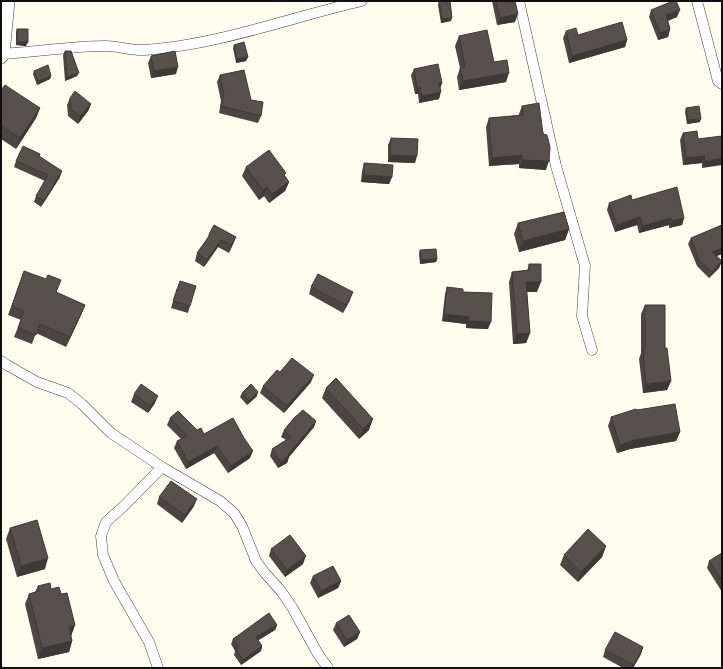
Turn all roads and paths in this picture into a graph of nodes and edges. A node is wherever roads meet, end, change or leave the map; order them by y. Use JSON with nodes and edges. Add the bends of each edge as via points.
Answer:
{"nodes":[{"id":1,"x":8,"y":1,"type":"edge"},
{"id":2,"x":362,"y":1,"type":"edge"},
{"id":3,"x":519,"y":1,"type":"edge"},
{"id":4,"x":696,"y":1,"type":"edge"},
{"id":5,"x":2,"y":55,"type":"edge"},
{"id":6,"x":722,"y":84,"type":"edge"},
{"id":7,"x":592,"y":350,"type":"dead end"},
{"id":8,"x":1,"y":361,"type":"edge"},
{"id":9,"x":162,"y":467,"type":"junction"},
{"id":10,"x":158,"y":668,"type":"edge"},
{"id":11,"x":328,"y":668,"type":"edge"}],
"edges":[{"from":1,"to":5,"type":"street"},
{"from":2,"to":5,"type":"street","via":[[190,44],[144,50],[107,46]]},
{"from":3,"to":7,"type":"street","via":[[556,166],[585,266],[582,316]]},
{"from":4,"to":6,"type":"street","via":[[718,81]]},
{"from":8,"to":9,"type":"street","via":[[38,382],[68,393],[111,433]]},
{"from":9,"to":10,"type":"street","via":[[106,522],[101,536],[103,555],[114,582],[149,642]]},
{"from":9,"to":11,"type":"street","via":[[220,501],[234,513],[256,560],[292,607]]}]}
